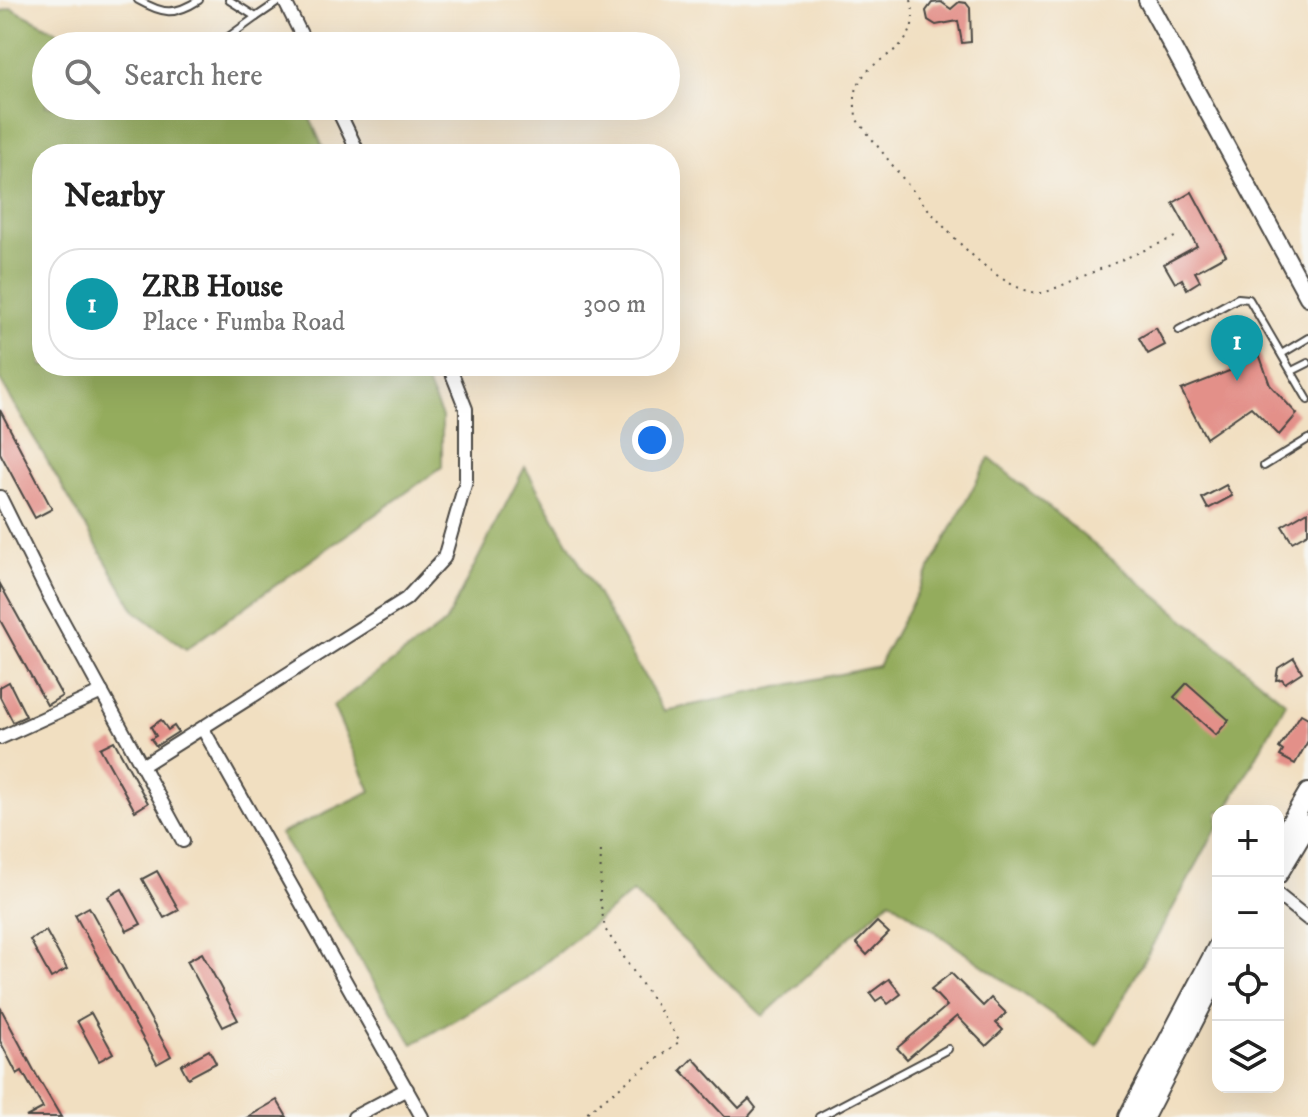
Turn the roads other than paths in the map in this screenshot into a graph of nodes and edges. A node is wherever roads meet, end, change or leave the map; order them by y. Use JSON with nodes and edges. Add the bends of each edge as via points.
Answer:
{"nodes":[{"id":1,"x":138,"y":0,"type":"edge"},
{"id":2,"x":199,"y":0,"type":"edge"},
{"id":3,"x":229,"y":0,"type":"edge"},
{"id":4,"x":283,"y":0,"type":"edge"},
{"id":5,"x":1147,"y":0,"type":"edge"},
{"id":6,"x":256,"y":17,"type":"junction"},
{"id":7,"x":235,"y":32,"type":"edge"},
{"id":8,"x":300,"y":32,"type":"edge"},
{"id":9,"x":343,"y":120,"type":"edge"},
{"id":10,"x":354,"y":144,"type":"edge"},
{"id":11,"x":1308,"y":297,"type":"edge"},
{"id":12,"x":1179,"y":330,"type":"dead end"},
{"id":13,"x":1308,"y":338,"type":"edge"},
{"id":14,"x":1283,"y":353,"type":"junction"},
{"id":15,"x":1308,"y":363,"type":"edge"},
{"id":16,"x":1292,"y":371,"type":"junction"},
{"id":17,"x":453,"y":376,"type":"edge"},
{"id":18,"x":1308,"y":400,"type":"edge"},
{"id":19,"x":1308,"y":439,"type":"edge"},
{"id":20,"x":1264,"y":466,"type":"dead end"},
{"id":21,"x":0,"y":497,"type":"edge"},
{"id":22,"x":102,"y":692,"type":"junction"},
{"id":23,"x":203,"y":729,"type":"junction"},
{"id":24,"x":0,"y":738,"type":"edge"},
{"id":25,"x":142,"y":766,"type":"junction"},
{"id":26,"x":1306,"y":801,"type":"edge"},
{"id":27,"x":1308,"y":824,"type":"edge"},
{"id":28,"x":1284,"y":835,"type":"edge"},
{"id":29,"x":183,"y":841,"type":"dead end"},
{"id":30,"x":1284,"y":864,"type":"edge"},
{"id":31,"x":1284,"y":900,"type":"edge"},
{"id":32,"x":1308,"y":919,"type":"edge"},
{"id":33,"x":1216,"y":949,"type":"edge"},
{"id":34,"x":1212,"y":986,"type":"edge"},
{"id":35,"x":948,"y":1049,"type":"dead end"},
{"id":36,"x":407,"y":1089,"type":"junction"},
{"id":37,"x":354,"y":1117,"type":"edge"},
{"id":38,"x":422,"y":1117,"type":"edge"},
{"id":39,"x":819,"y":1117,"type":"edge"},
{"id":40,"x":1128,"y":1117,"type":"edge"},
{"id":41,"x":1144,"y":1117,"type":"edge"}],
"edges":[{"from":1,"to":2,"type":"lane","via":[[161,13]]},
{"from":3,"to":6,"type":"lane"},
{"from":4,"to":6,"type":"lane"},
{"from":4,"to":8,"type":"street"},
{"from":5,"to":11,"type":"street"},
{"from":6,"to":7,"type":"lane"},
{"from":9,"to":10,"type":"street"},
{"from":12,"to":14,"type":"lane","via":[[1244,298]]},
{"from":13,"to":14,"type":"lane"},
{"from":14,"to":16,"type":"lane"},
{"from":15,"to":16,"type":"lane"},
{"from":16,"to":18,"type":"lane"},
{"from":17,"to":23,"type":"street","via":[[466,409],[466,481],[444,558],[406,599]]},
{"from":19,"to":20,"type":"lane"},
{"from":21,"to":22,"type":"street"},
{"from":22,"to":24,"type":"street"},
{"from":22,"to":25,"type":"street"},
{"from":23,"to":25,"type":"street"},
{"from":23,"to":36,"type":"street"},
{"from":25,"to":29,"type":"street"},
{"from":26,"to":28,"type":"main road"},
{"from":27,"to":30,"type":"main road"},
{"from":31,"to":32,"type":"street"},
{"from":33,"to":40,"type":"main road"},
{"from":34,"to":41,"type":"main road"},
{"from":35,"to":39,"type":"lane"},
{"from":36,"to":37,"type":"street"},
{"from":36,"to":38,"type":"street"}]}
